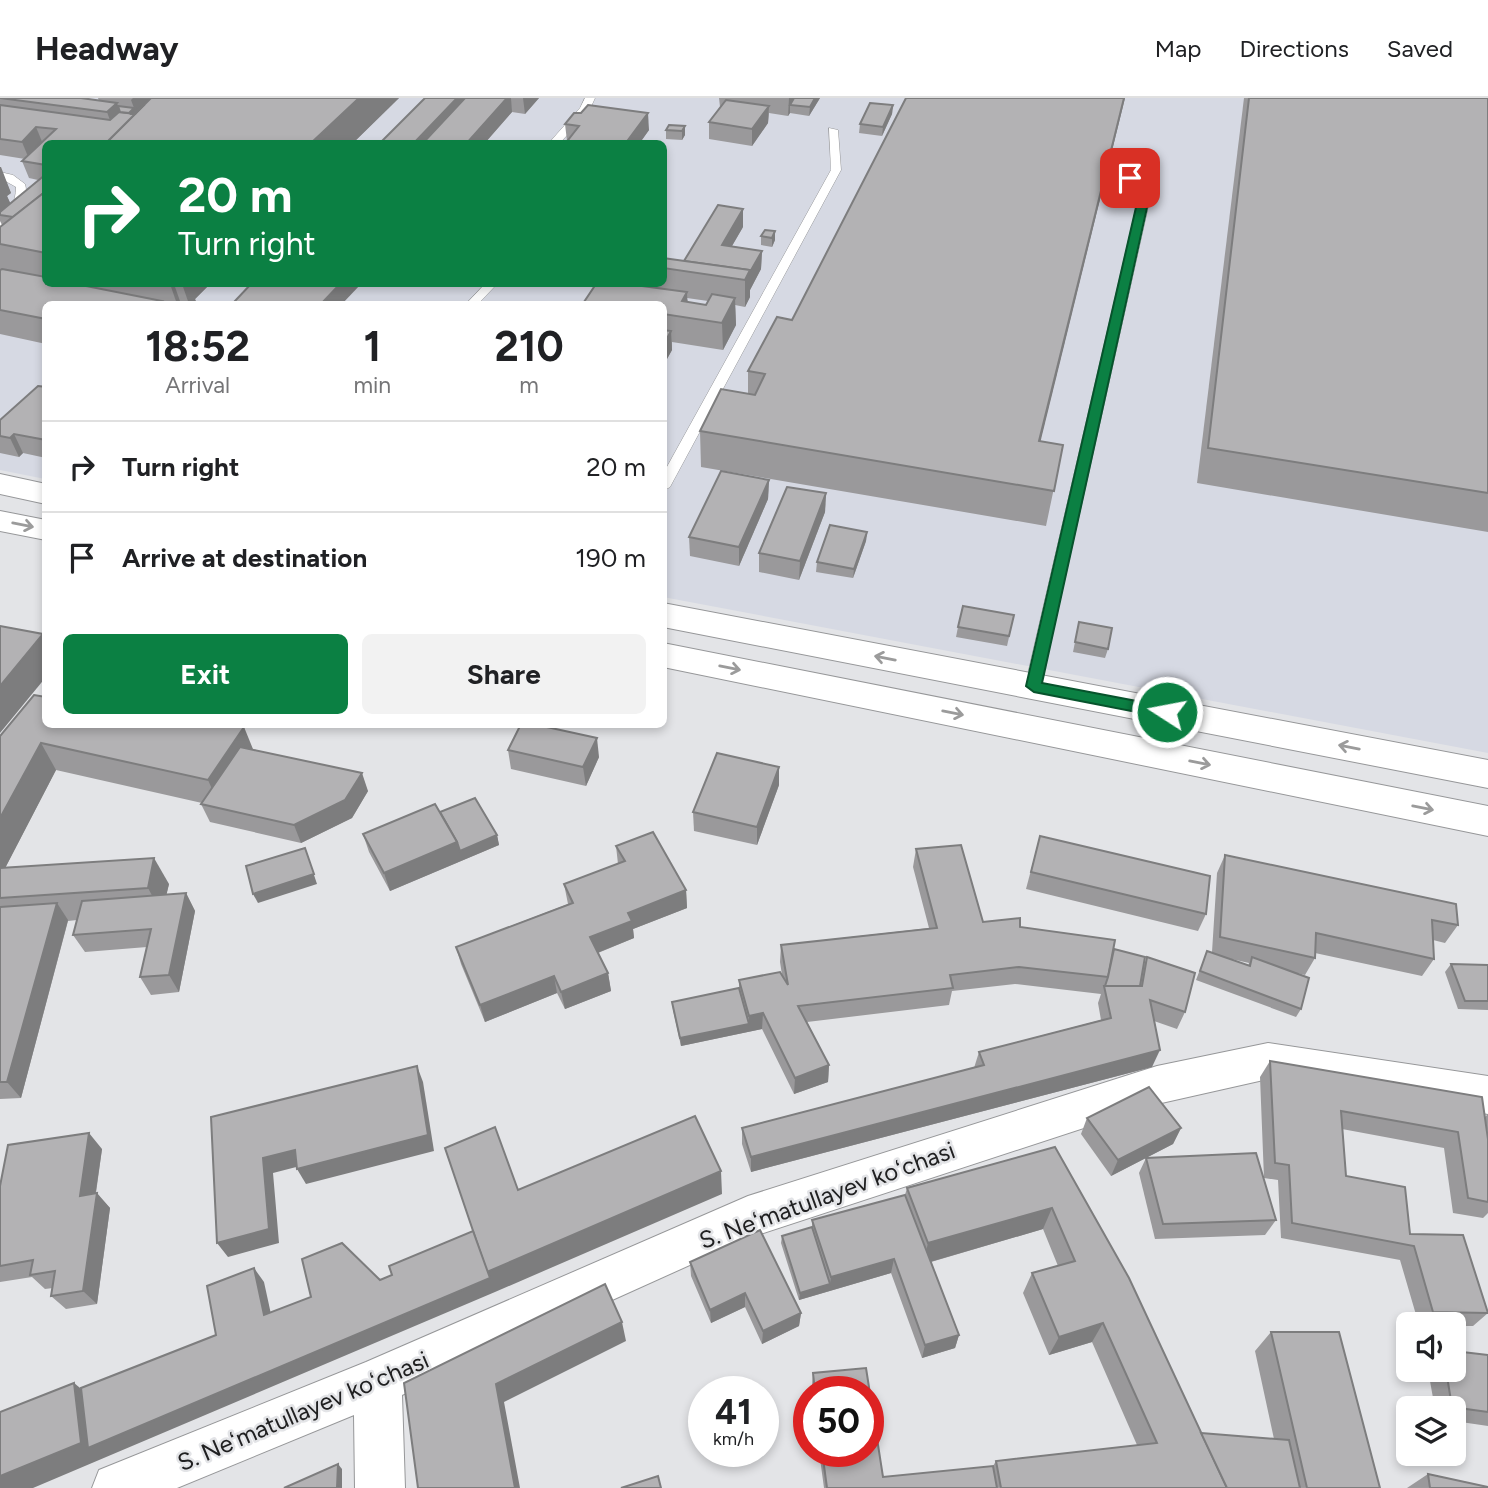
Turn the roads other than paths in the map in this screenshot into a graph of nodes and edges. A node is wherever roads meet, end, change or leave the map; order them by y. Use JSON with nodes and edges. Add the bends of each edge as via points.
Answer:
{"nodes":[{"id":1,"x":590,"y":98,"type":"edge"},
{"id":2,"x":833,"y":130,"type":"dead end"},
{"id":3,"x":557,"y":140,"type":"edge"},
{"id":4,"x":1117,"y":173,"type":"edge"},
{"id":5,"x":0,"y":175,"type":"edge"},
{"id":6,"x":0,"y":227,"type":"edge"},
{"id":7,"x":488,"y":287,"type":"edge"},
{"id":8,"x":474,"y":301,"type":"edge"},
{"id":9,"x":667,"y":480,"type":"edge"},
{"id":10,"x":0,"y":484,"type":"edge"},
{"id":11,"x":42,"y":493,"type":"edge"},
{"id":12,"x":0,"y":521,"type":"edge"},
{"id":13,"x":42,"y":529,"type":"edge"},
{"id":14,"x":667,"y":616,"type":"edge"},
{"id":15,"x":667,"y":655,"type":"edge"},
{"id":16,"x":1034,"y":686,"type":"junction"},
{"id":17,"x":1488,"y":774,"type":"edge"},
{"id":18,"x":1488,"y":821,"type":"edge"},
{"id":19,"x":1488,"y":1095,"type":"edge"},
{"id":20,"x":378,"y":1381,"type":"junction"},
{"id":21,"x":126,"y":1486,"type":"edge"},
{"id":22,"x":380,"y":1488,"type":"edge"}],
"edges":[{"from":1,"to":3,"type":"lane"},
{"from":2,"to":9,"type":"lane","via":[[836,170]]},
{"from":4,"to":16,"type":"lane","via":[[1139,184],[1143,203]]},
{"from":5,"to":6,"type":"lane","via":[[21,186],[22,196],[18,208]]},
{"from":7,"to":8,"type":"lane"},
{"from":10,"to":11,"type":"main road"},
{"from":12,"to":13,"type":"main road","one_way":true},
{"from":16,"to":14,"type":"main road","one_way":true},
{"from":15,"to":18,"type":"main road","one_way":true},
{"from":17,"to":16,"type":"main road","one_way":true},
{"from":19,"to":20,"type":"street","name":"S. Neʻmatullayev koʻchasi","via":[[1268,1061],[1157,1086],[748,1217]]},
{"from":20,"to":21,"type":"street","name":"S. Neʻmatullayev koʻchasi"},
{"from":20,"to":22,"type":"street"}]}
